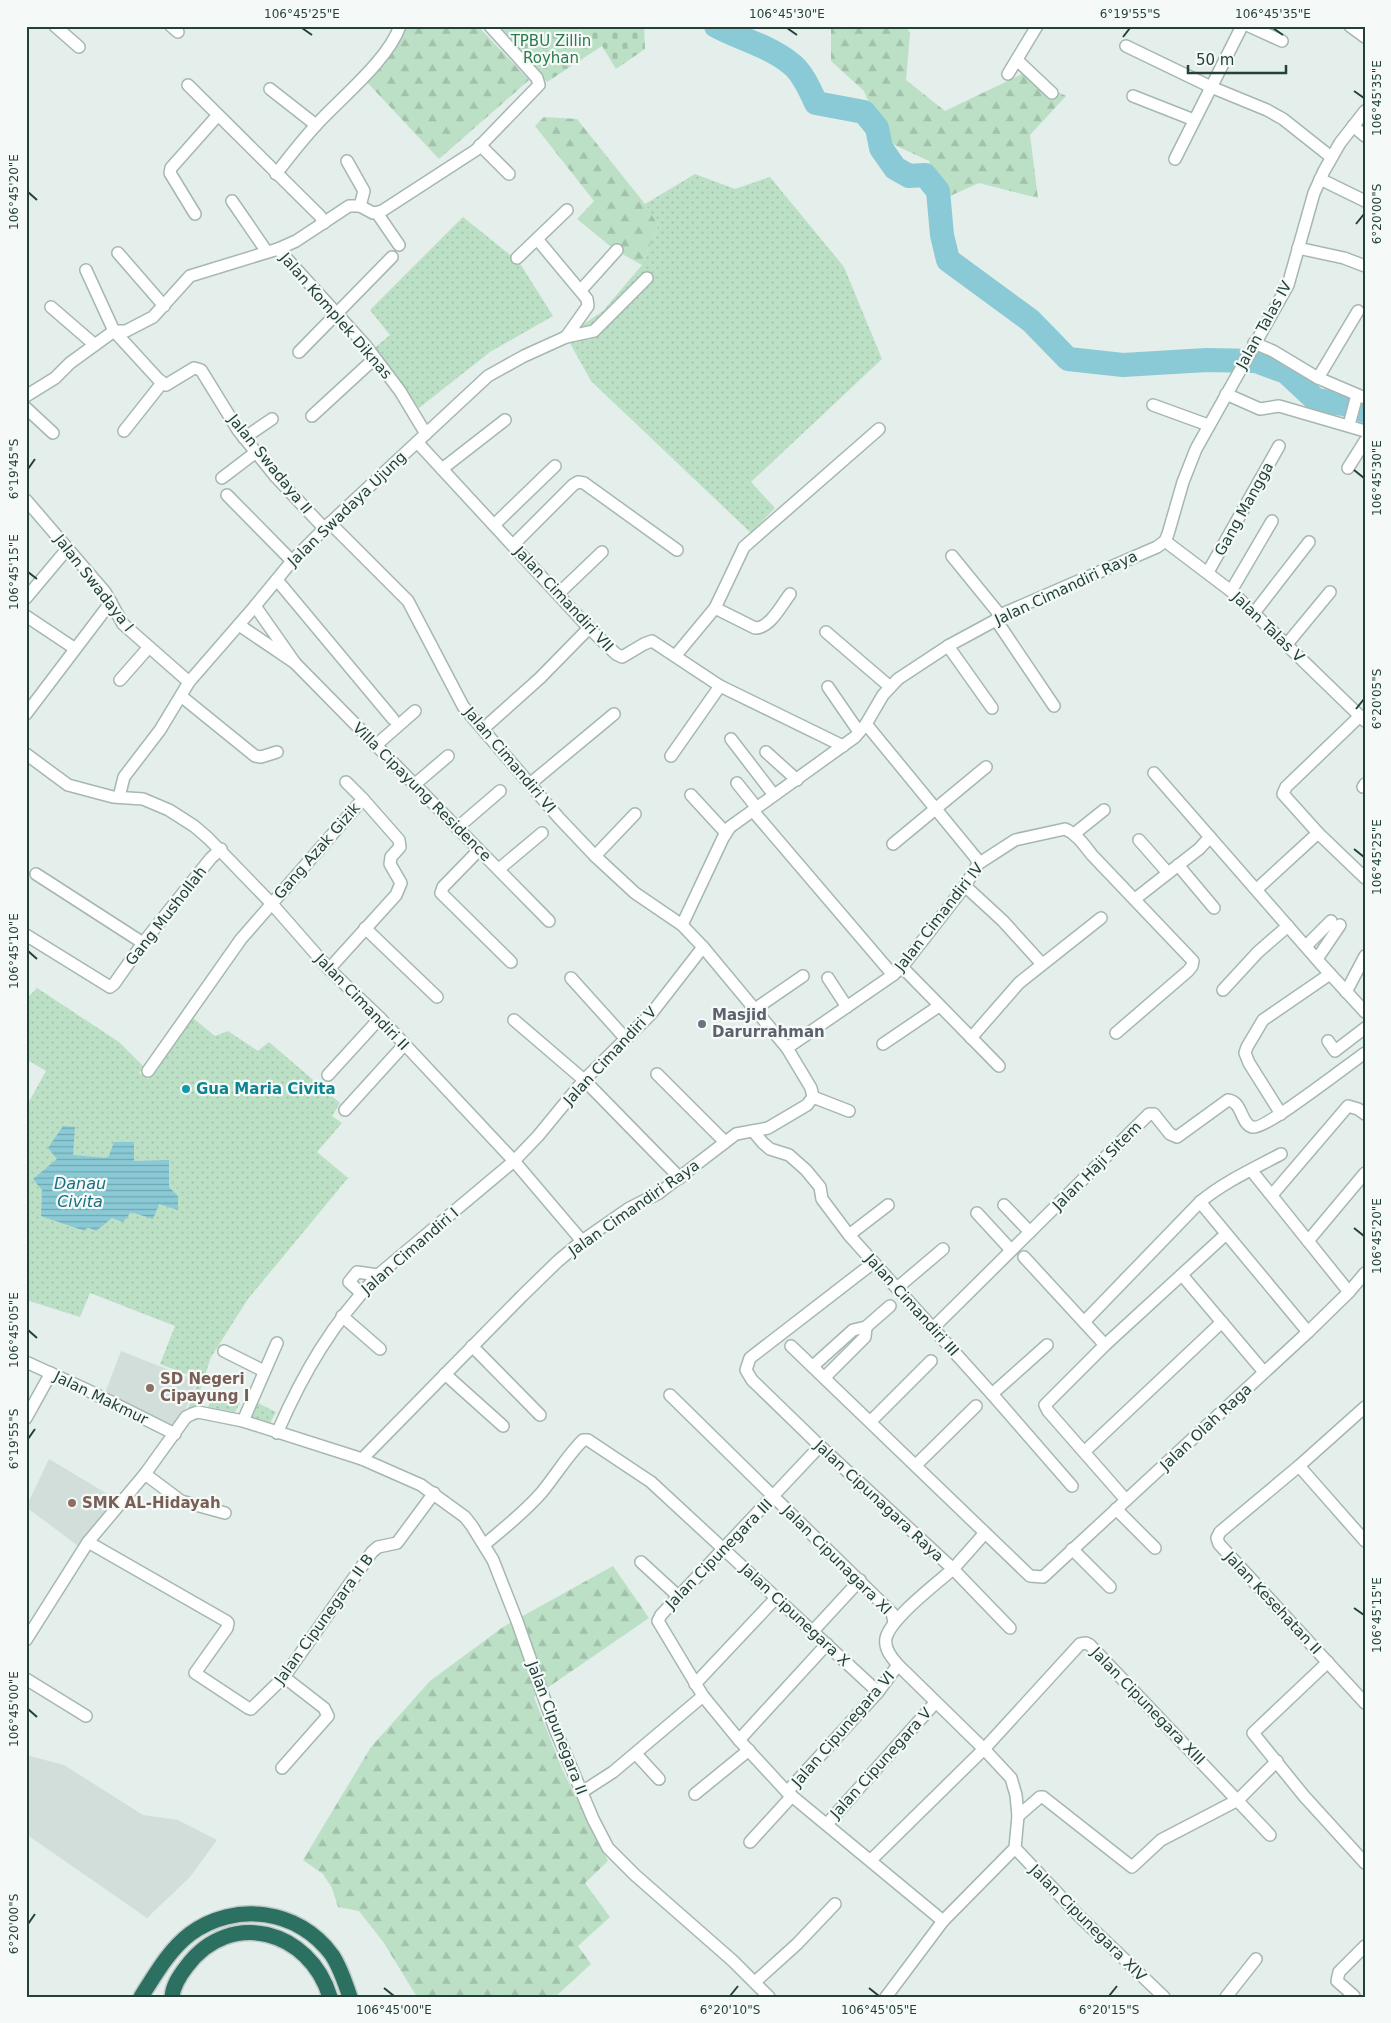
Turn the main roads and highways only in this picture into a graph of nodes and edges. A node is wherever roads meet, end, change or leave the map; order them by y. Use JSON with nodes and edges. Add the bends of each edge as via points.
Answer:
{"nodes":[{"id":1,"x":141,"y":1997,"type":"edge"},
{"id":2,"x":172,"y":1997,"type":"edge"},
{"id":3,"x":330,"y":1997,"type":"edge"},
{"id":4,"x":350,"y":1997,"type":"edge"}],
"edges":[{"from":1,"to":4,"type":"highway","via":[[160,1967],[189,1934],[228,1916],[251,1914],[271,1915],[294,1922],[314,1936],[332,1955]]},
{"from":2,"to":3,"type":"highway","via":[[180,1975],[201,1950],[232,1935],[251,1933],[285,1940],[301,1951],[316,1966]]}]}
